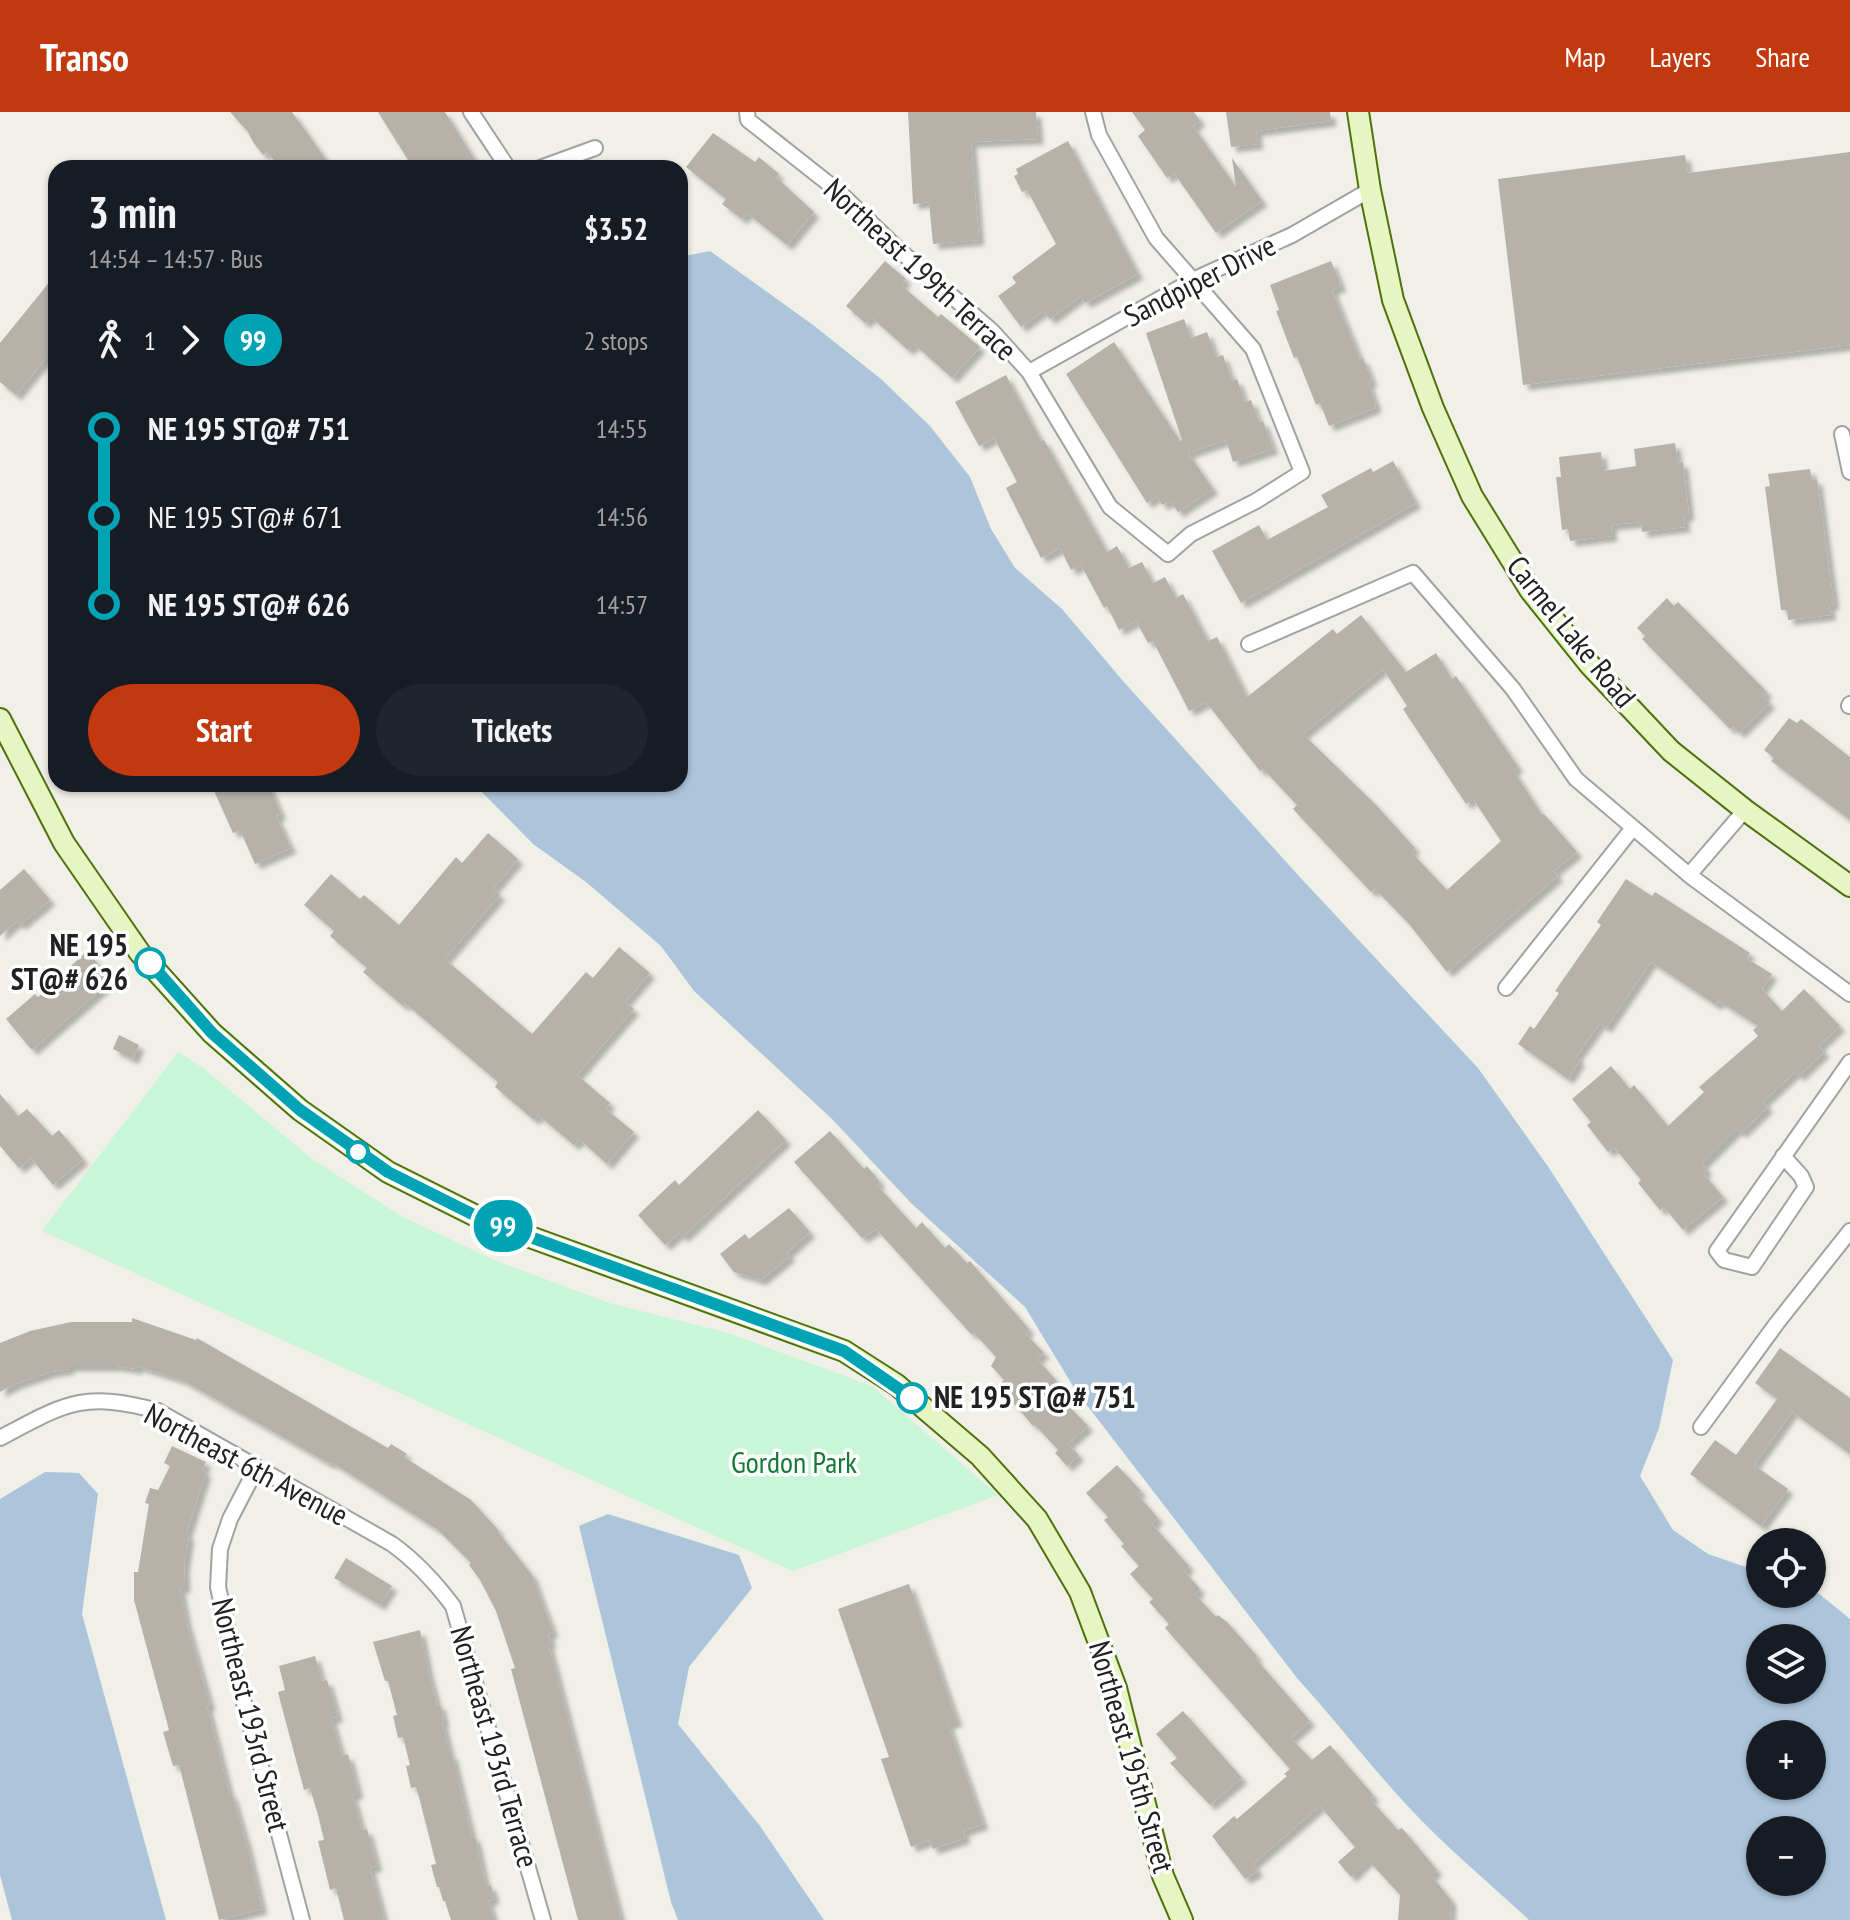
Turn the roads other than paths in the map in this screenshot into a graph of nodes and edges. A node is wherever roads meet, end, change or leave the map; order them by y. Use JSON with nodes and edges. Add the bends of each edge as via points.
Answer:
{"nodes":[{"id":1,"x":471,"y":112,"type":"edge"},
{"id":2,"x":747,"y":112,"type":"edge"},
{"id":3,"x":1093,"y":112,"type":"edge"},
{"id":4,"x":1358,"y":112,"type":"edge"},
{"id":5,"x":595,"y":148,"type":"dead end"},
{"id":6,"x":503,"y":160,"type":"edge"},
{"id":7,"x":562,"y":160,"type":"edge"},
{"id":8,"x":1370,"y":190,"type":"junction"},
{"id":9,"x":1195,"y":279,"type":"junction"},
{"id":10,"x":1029,"y":372,"type":"junction"},
{"id":11,"x":1842,"y":434,"type":"dead end"},
{"id":12,"x":1850,"y":472,"type":"edge"},
{"id":13,"x":1249,"y":644,"type":"dead end"},
{"id":14,"x":0,"y":719,"type":"edge"},
{"id":15,"x":1745,"y":810,"type":"junction"},
{"id":16,"x":1632,"y":829,"type":"junction"},
{"id":17,"x":1689,"y":875,"type":"junction"},
{"id":18,"x":1850,"y":886,"type":"edge"},
{"id":19,"x":1506,"y":988,"type":"dead end"},
{"id":20,"x":1850,"y":994,"type":"edge"},
{"id":21,"x":1850,"y":1062,"type":"edge"},
{"id":22,"x":1783,"y":1156,"type":"junction"},
{"id":23,"x":1850,"y":1231,"type":"edge"},
{"id":24,"x":1701,"y":1427,"type":"dead end"},
{"id":25,"x":0,"y":1438,"type":"edge"},
{"id":26,"x":257,"y":1467,"type":"junction"},
{"id":27,"x":434,"y":1580,"type":"joint"},
{"id":28,"x":302,"y":1920,"type":"edge"},
{"id":29,"x":543,"y":1920,"type":"edge"},
{"id":30,"x":1182,"y":1920,"type":"edge"}],
"edges":[{"from":1,"to":6,"type":"street"},
{"from":2,"to":10,"type":"street","name":"Northeast 199th Terrace","via":[[748,120],[838,191],[992,331]]},
{"from":3,"to":9,"type":"street","via":[[1099,135],[1156,238]]},
{"from":4,"to":8,"type":"street","name":"Carmel Lake Road"},
{"from":5,"to":7,"type":"street"},
{"from":8,"to":9,"type":"street","name":"Sandpiper Drive","via":[[1292,235]]},
{"from":8,"to":15,"type":"street","name":"Carmel Lake Road","via":[[1393,300],[1433,408],[1480,509],[1530,590],[1590,665],[1671,751]]},
{"from":9,"to":10,"type":"street","name":"Sandpiper Drive"},
{"from":9,"to":10,"type":"street","name":"Northeast 199th Terrace","via":[[1253,349],[1302,472],[1191,534],[1168,554],[1110,507]]},
{"from":11,"to":12,"type":"street"},
{"from":13,"to":16,"type":"street","via":[[1413,573],[1513,689],[1576,779]]},
{"from":14,"to":30,"type":"street","name":"Northeast 195th Street","via":[[64,843],[140,953],[212,1033],[300,1110],[388,1172],[486,1221],[844,1351],[897,1385],[980,1456],[1037,1519],[1080,1592],[1116,1688],[1163,1876]]},
{"from":15,"to":17,"type":"street"},
{"from":15,"to":18,"type":"street","name":"Carmel Lake Road"},
{"from":16,"to":17,"type":"street"},
{"from":16,"to":19,"type":"street"},
{"from":17,"to":20,"type":"street"},
{"from":21,"to":22,"type":"street"},
{"from":22,"to":22,"type":"street","via":[[1717,1251],[1724,1260],[1752,1267],[1806,1187]]},
{"from":23,"to":24,"type":"street"},
{"from":25,"to":26,"type":"street","name":"Northeast 6th Avenue","via":[[60,1406],[122,1402],[158,1411]]},
{"from":26,"to":27,"type":"street","name":"Northeast 6th Avenue","via":[[392,1544]]},
{"from":26,"to":28,"type":"street","name":"Northeast 193rd Street","via":[[220,1549],[218,1587]]},
{"from":27,"to":29,"type":"street","name":"Northeast 193rd Terrace","via":[[453,1606]]}]}
